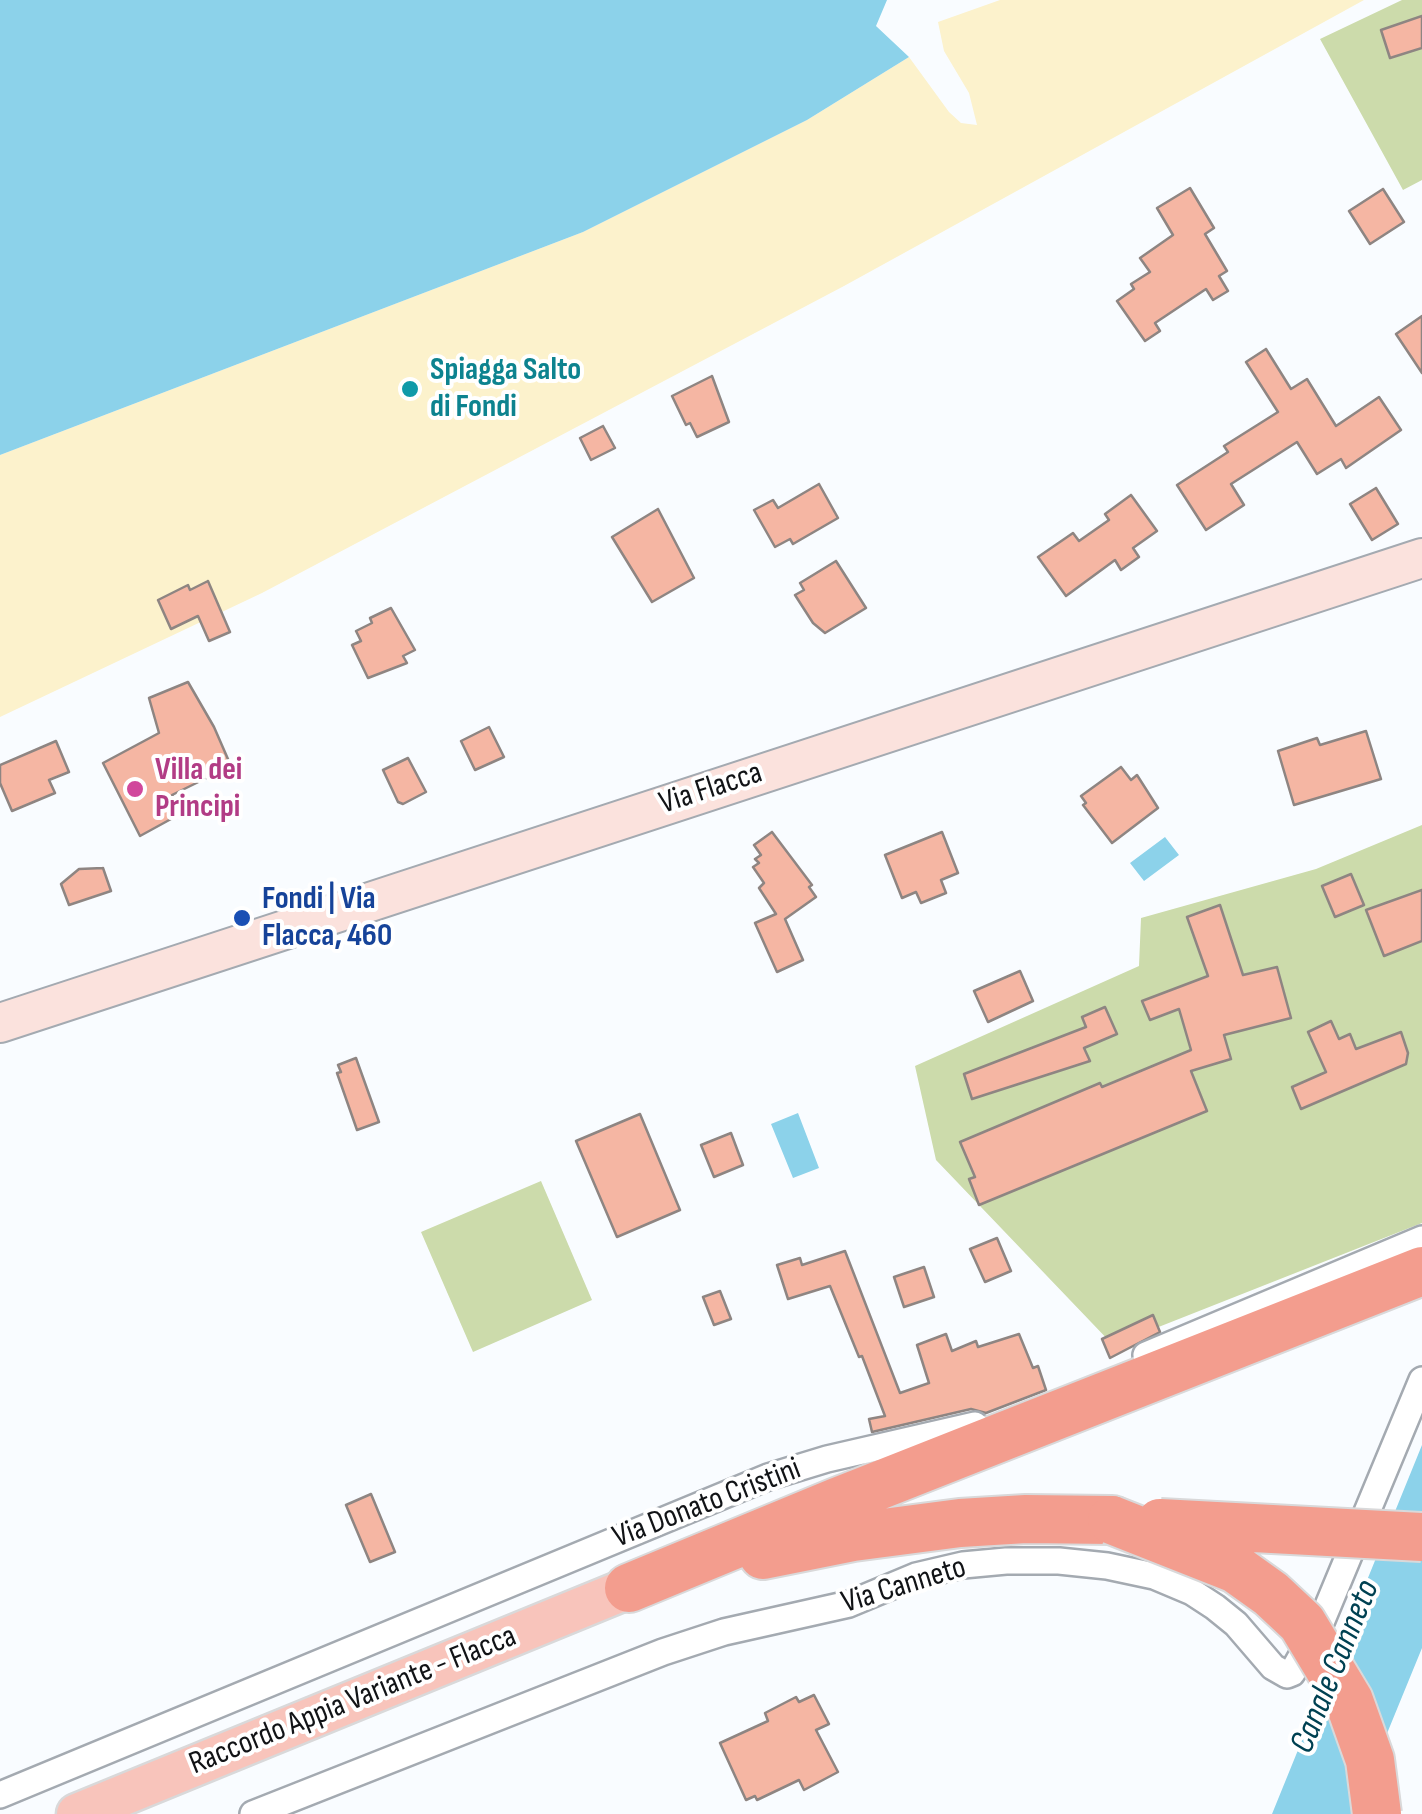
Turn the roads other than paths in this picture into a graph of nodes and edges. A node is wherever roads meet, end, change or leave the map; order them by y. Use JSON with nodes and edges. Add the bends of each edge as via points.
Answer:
{"nodes":[{"id":1,"x":1422,"y":558,"type":"edge"},
{"id":2,"x":0,"y":1023,"type":"edge"},
{"id":3,"x":1422,"y":1238,"type":"edge"},
{"id":4,"x":1422,"y":1271,"type":"edge"},
{"id":5,"x":1422,"y":1380,"type":"edge"},
{"id":6,"x":845,"y":1520,"type":"junction"},
{"id":7,"x":1112,"y":1520,"type":"junction"},
{"id":8,"x":1422,"y":1538,"type":"edge"},
{"id":9,"x":629,"y":1588,"type":"joint"},
{"id":10,"x":0,"y":1794,"type":"edge"},
{"id":11,"x":77,"y":1814,"type":"edge"},
{"id":12,"x":253,"y":1814,"type":"edge"},
{"id":13,"x":1378,"y":1814,"type":"edge"}],
"edges":[{"from":1,"to":2,"type":"main road","name":"Via Flacca"},
{"from":3,"to":10,"type":"street","name":"Via Donato Cristini","via":[[1003,1416],[753,1483]]},
{"from":4,"to":6,"type":"highway"},
{"from":5,"to":12,"type":"street","name":"Via Canneto","via":[[1322,1620],[1287,1675],[1216,1607],[1154,1576],[1058,1561],[979,1563],[663,1652]]},
{"from":6,"to":7,"type":"highway"},
{"from":6,"to":9,"type":"highway"},
{"from":7,"to":8,"type":"highway","bridge":true},
{"from":7,"to":13,"type":"highway","bridge":true,"via":[[1225,1562],[1302,1624],[1353,1711]]},
{"from":9,"to":11,"type":"main road","name":"Raccordo Appia Variante - Flacca"}]}
